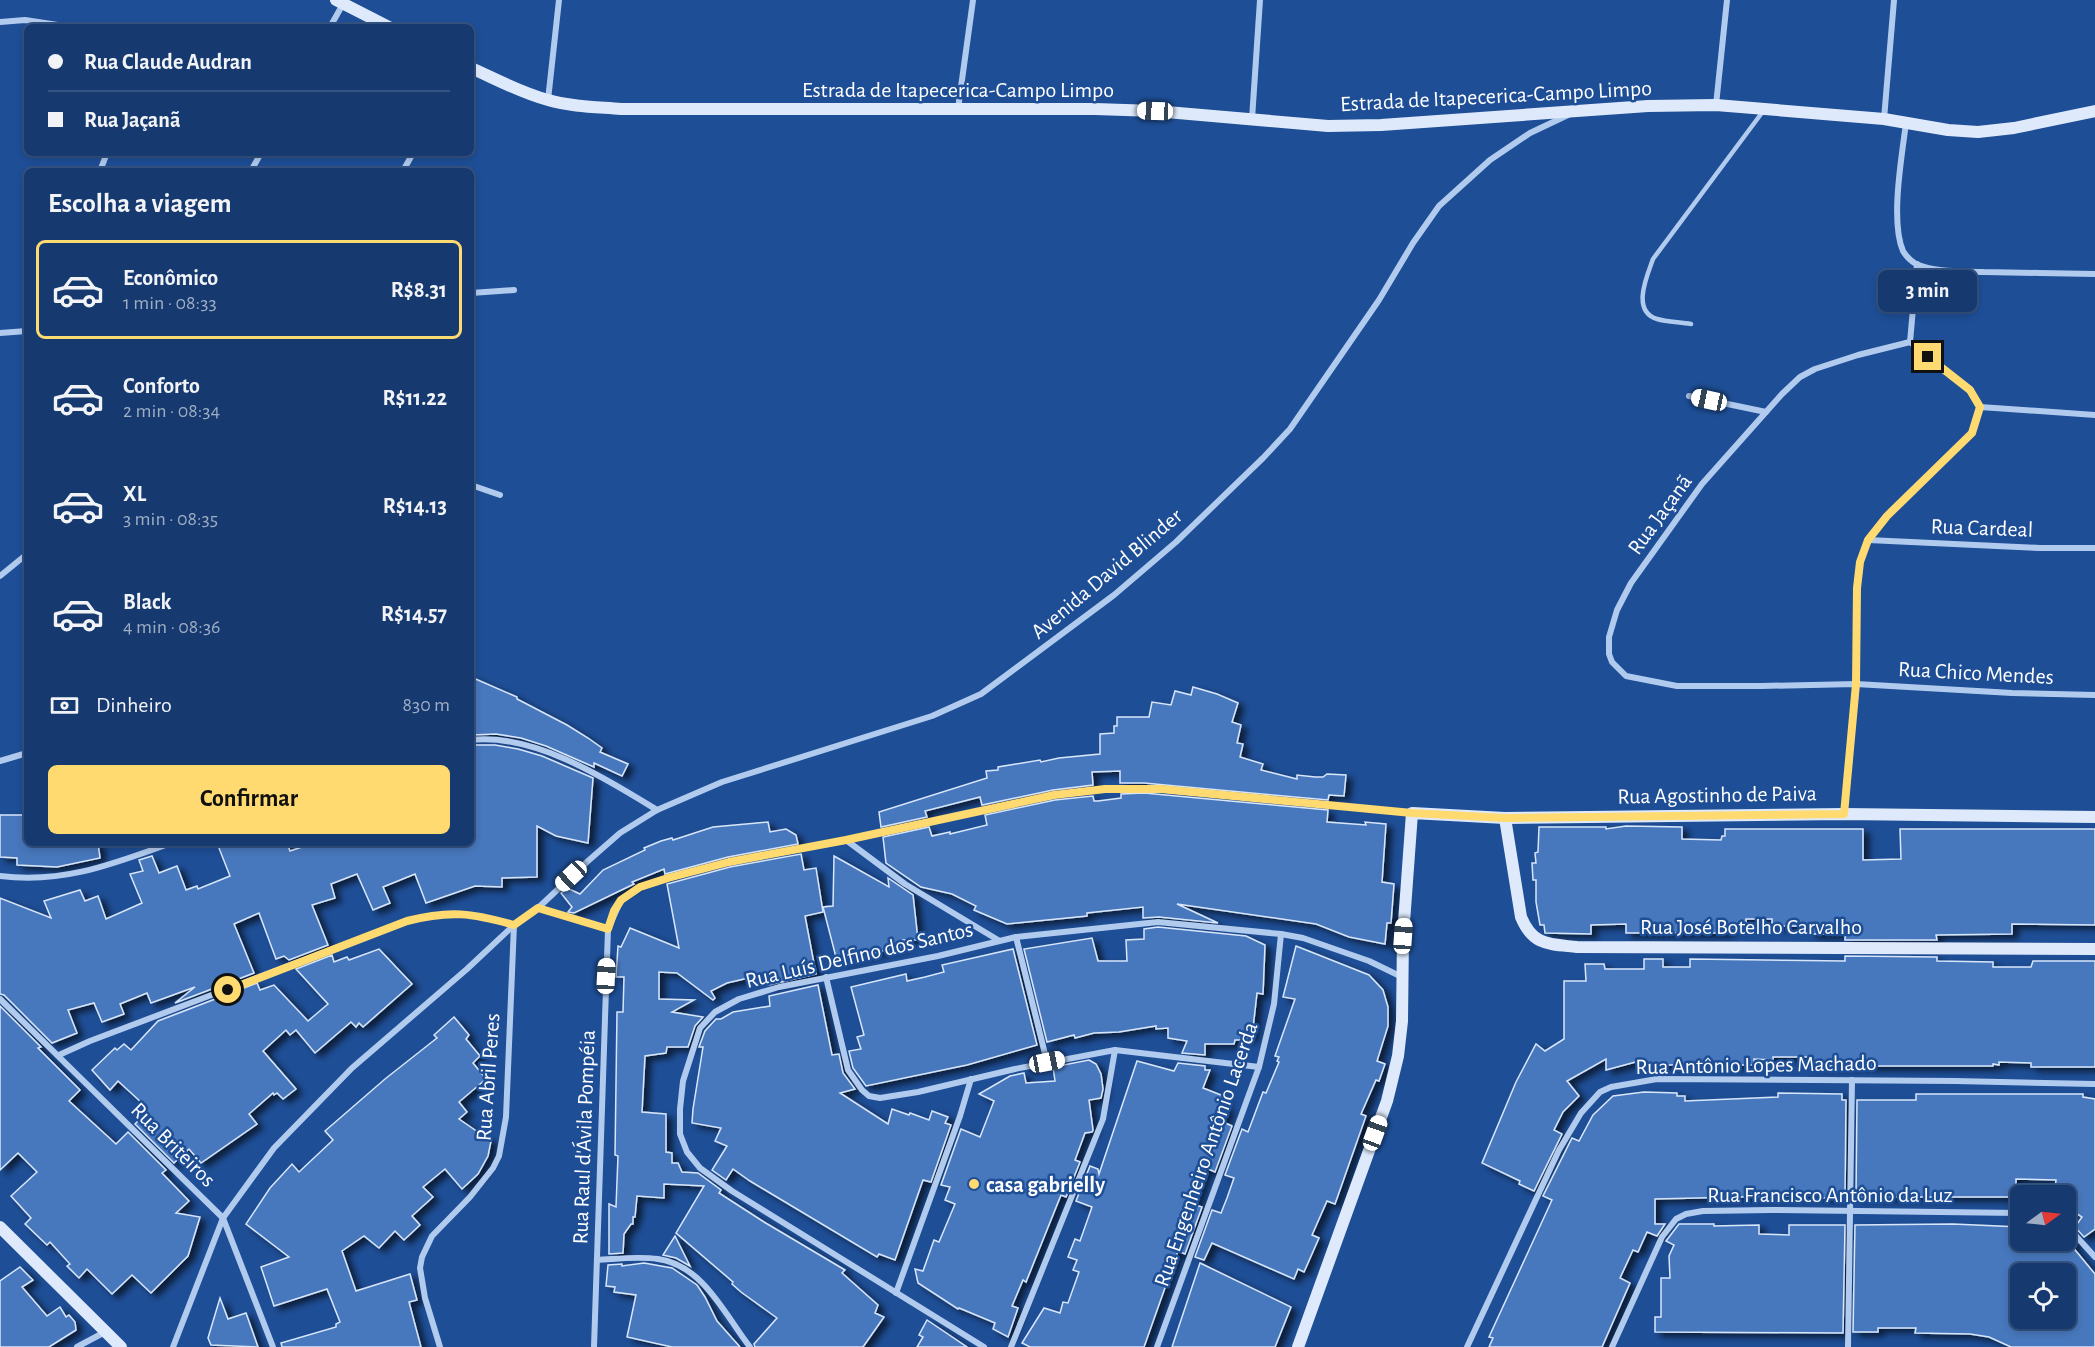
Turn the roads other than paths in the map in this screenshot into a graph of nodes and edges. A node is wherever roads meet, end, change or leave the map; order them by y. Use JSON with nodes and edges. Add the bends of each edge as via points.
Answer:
{"nodes":[{"id":1,"x":560,"y":0,"type":"edge"},
{"id":2,"x":973,"y":0,"type":"edge"},
{"id":3,"x":1260,"y":0,"type":"edge"},
{"id":4,"x":1727,"y":0,"type":"edge"},
{"id":5,"x":1894,"y":0,"type":"edge"},
{"id":6,"x":340,"y":2,"type":"edge"},
{"id":7,"x":0,"y":22,"type":"edge"},
{"id":8,"x":51,"y":24,"type":"edge"},
{"id":9,"x":331,"y":24,"type":"edge"},
{"id":10,"x":383,"y":24,"type":"edge"},
{"id":11,"x":474,"y":69,"type":"edge"},
{"id":12,"x":548,"y":100,"type":"junction"},
{"id":13,"x":1716,"y":105,"type":"junction"},
{"id":14,"x":1766,"y":108,"type":"junction"},
{"id":15,"x":958,"y":109,"type":"junction"},
{"id":16,"x":1578,"y":111,"type":"junction"},
{"id":17,"x":2095,"y":111,"type":"edge"},
{"id":18,"x":1884,"y":119,"type":"junction"},
{"id":19,"x":1252,"y":120,"type":"junction"},
{"id":20,"x":1906,"y":123,"type":"junction"},
{"id":21,"x":1917,"y":264,"type":"junction"},
{"id":22,"x":2095,"y":274,"type":"edge"},
{"id":23,"x":514,"y":290,"type":"dead end"},
{"id":24,"x":474,"y":293,"type":"edge"},
{"id":25,"x":1691,"y":324,"type":"dead end"},
{"id":26,"x":24,"y":331,"type":"edge"},
{"id":27,"x":0,"y":333,"type":"edge"},
{"id":28,"x":1910,"y":342,"type":"junction"},
{"id":29,"x":1689,"y":396,"type":"dead end"},
{"id":30,"x":1980,"y":407,"type":"junction"},
{"id":31,"x":1766,"y":412,"type":"junction"},
{"id":32,"x":2095,"y":415,"type":"edge"},
{"id":33,"x":474,"y":486,"type":"edge"},
{"id":34,"x":500,"y":495,"type":"dead end"},
{"id":35,"x":1868,"y":540,"type":"junction"},
{"id":36,"x":2095,"y":548,"type":"edge"},
{"id":37,"x":24,"y":556,"type":"edge"},
{"id":38,"x":0,"y":576,"type":"edge"},
{"id":39,"x":1856,"y":684,"type":"junction"},
{"id":40,"x":2095,"y":695,"type":"edge"},
{"id":41,"x":474,"y":740,"type":"edge"},
{"id":42,"x":24,"y":754,"type":"edge"},
{"id":43,"x":0,"y":761,"type":"edge"},
{"id":44,"x":657,"y":810,"type":"junction"},
{"id":45,"x":1412,"y":813,"type":"junction"},
{"id":46,"x":1844,"y":814,"type":"junction"},
{"id":47,"x":2095,"y":817,"type":"edge"},
{"id":48,"x":1505,"y":818,"type":"junction"},
{"id":49,"x":846,"y":840,"type":"junction"},
{"id":50,"x":163,"y":846,"type":"edge"},
{"id":51,"x":0,"y":876,"type":"edge"},
{"id":52,"x":538,"y":908,"type":"junction"},
{"id":53,"x":514,"y":925,"type":"junction"},
{"id":54,"x":608,"y":929,"type":"junction"},
{"id":55,"x":1281,"y":934,"type":"junction"},
{"id":56,"x":1016,"y":937,"type":"junction"},
{"id":57,"x":999,"y":941,"type":"junction"},
{"id":58,"x":2095,"y":949,"type":"edge"},
{"id":59,"x":826,"y":977,"type":"junction"},
{"id":60,"x":1402,"y":977,"type":"junction"},
{"id":61,"x":0,"y":999,"type":"edge"},
{"id":62,"x":1115,"y":1050,"type":"junction"},
{"id":63,"x":59,"y":1055,"type":"junction"},
{"id":64,"x":1047,"y":1062,"type":"junction"},
{"id":65,"x":1259,"y":1066,"type":"junction"},
{"id":66,"x":971,"y":1079,"type":"junction"},
{"id":67,"x":1852,"y":1080,"type":"junction"},
{"id":68,"x":2095,"y":1084,"type":"edge"},
{"id":69,"x":1849,"y":1212,"type":"junction"},
{"id":70,"x":2010,"y":1213,"type":"edge"},
{"id":71,"x":224,"y":1218,"type":"junction"},
{"id":72,"x":0,"y":1227,"type":"edge"},
{"id":73,"x":2076,"y":1236,"type":"edge"},
{"id":74,"x":2095,"y":1257,"type":"edge"},
{"id":75,"x":597,"y":1260,"type":"junction"},
{"id":76,"x":896,"y":1293,"type":"junction"},
{"id":77,"x":105,"y":1332,"type":"junction"},
{"id":78,"x":77,"y":1347,"type":"edge"},
{"id":79,"x":121,"y":1347,"type":"edge"},
{"id":80,"x":173,"y":1347,"type":"edge"},
{"id":81,"x":273,"y":1347,"type":"edge"},
{"id":82,"x":440,"y":1347,"type":"edge"},
{"id":83,"x":594,"y":1347,"type":"edge"},
{"id":84,"x":750,"y":1347,"type":"edge"},
{"id":85,"x":984,"y":1347,"type":"edge"},
{"id":86,"x":1011,"y":1347,"type":"edge"},
{"id":87,"x":1156,"y":1347,"type":"edge"},
{"id":88,"x":1298,"y":1347,"type":"edge"},
{"id":89,"x":1467,"y":1347,"type":"edge"},
{"id":90,"x":1612,"y":1347,"type":"edge"},
{"id":91,"x":1848,"y":1347,"type":"edge"}],
"edges":[{"from":1,"to":12,"type":"street"},
{"from":2,"to":15,"type":"street"},
{"from":3,"to":19,"type":"street"},
{"from":4,"to":13,"type":"street"},
{"from":5,"to":18,"type":"street"},
{"from":6,"to":9,"type":"street"},
{"from":6,"to":10,"type":"main road"},
{"from":7,"to":8,"type":"street"},
{"from":11,"to":12,"type":"main road","name":"Estrada de Itapecerica-Campo Limpo"},
{"from":12,"to":15,"type":"main road","name":"Estrada de Itapecerica-Campo Limpo","via":[[621,109]]},
{"from":13,"to":14,"type":"main road","name":"Estrada de Itapecerica-Campo Limpo"},
{"from":13,"to":16,"type":"main road","name":"Estrada de Itapecerica-Campo Limpo"},
{"from":14,"to":18,"type":"main road","name":"Estrada de Itapecerica-Campo Limpo"},
{"from":14,"to":25,"type":"lane","via":[[1653,259],[1646,278],[1643,306],[1648,315]]},
{"from":15,"to":19,"type":"main road","name":"Estrada de Itapecerica-Campo Limpo","via":[[1145,110]]},
{"from":16,"to":19,"type":"main road","name":"Estrada de Itapecerica-Campo Limpo","via":[[1381,125],[1328,126]]},
{"from":16,"to":44,"type":"street","name":"Avenida David Blinder","via":[[1530,133],[1490,160],[1439,206],[1290,429],[1176,542],[1114,595],[981,694],[932,716],[717,784]]},
{"from":17,"to":20,"type":"main road","name":"Estrada de Itapecerica-Campo Limpo","via":[[1978,132]]},
{"from":18,"to":20,"type":"main road","name":"Estrada de Itapecerica-Campo Limpo"},
{"from":20,"to":21,"type":"street","via":[[1898,221],[1904,252]]},
{"from":21,"to":22,"type":"street","via":[[1947,271]]},
{"from":21,"to":28,"type":"street"},
{"from":23,"to":24,"type":"street"},
{"from":26,"to":27,"type":"street"},
{"from":28,"to":30,"type":"street","via":[[1970,390]]},
{"from":28,"to":31,"type":"street","name":"Rua Jaçanã","via":[[1815,369],[1800,377]]},
{"from":29,"to":31,"type":"street"},
{"from":30,"to":32,"type":"street"},
{"from":30,"to":35,"type":"street","via":[[1972,433],[1887,516]]},
{"from":31,"to":39,"type":"street","name":"Rua Jaçanã","via":[[1702,484],[1631,583],[1617,610],[1609,637],[1609,654],[1616,668],[1626,676],[1677,686]]},
{"from":33,"to":34,"type":"street"},
{"from":35,"to":36,"type":"street","name":"Rua Cardeal"},
{"from":35,"to":39,"type":"street","via":[[1857,588]]},
{"from":37,"to":38,"type":"street"},
{"from":39,"to":40,"type":"street","name":"Rua Chico Mendes"},
{"from":39,"to":46,"type":"street"},
{"from":41,"to":44,"type":"street","via":[[495,739],[536,748]]},
{"from":42,"to":43,"type":"street"},
{"from":44,"to":52,"type":"street","name":"Avenida David Blinder","via":[[620,833]]},
{"from":45,"to":48,"type":"main road","name":"Rua Agostinho de Paiva"},
{"from":45,"to":49,"type":"street","via":[[1196,792],[1105,789],[1043,798]]},
{"from":45,"to":60,"type":"main road"},
{"from":46,"to":47,"type":"main road","name":"Rua Agostinho de Paiva"},
{"from":46,"to":48,"type":"main road","name":"Rua Agostinho de Paiva"},
{"from":48,"to":58,"type":"main road","name":"Rua José Botelho Carvalho","via":[[1521,917],[1534,938],[1548,944]]},
{"from":49,"to":54,"type":"street","via":[[729,862],[640,887],[621,900]]},
{"from":49,"to":57,"type":"street","via":[[905,884]]},
{"from":50,"to":51,"type":"street","via":[[95,870],[57,878]]},
{"from":52,"to":53,"type":"street","name":"Avenida David Blinder"},
{"from":52,"to":54,"type":"street"},
{"from":53,"to":63,"type":"street","via":[[476,914],[455,913],[407,921]]},
{"from":53,"to":71,"type":"street","name":"Avenida David Blinder","via":[[316,1104],[274,1148]]},
{"from":53,"to":82,"type":"street","name":"Rua Abril Peres","via":[[506,1117],[499,1156],[470,1197],[432,1236],[420,1268]]},
{"from":54,"to":75,"type":"street","name":"Rua Raul d'Ávila Pompéia"},
{"from":55,"to":56,"type":"street","name":"Rua Luís Delfino dos Santos","via":[[1158,921]]},
{"from":55,"to":60,"type":"street","name":"Rua Luís Delfino dos Santos","via":[[1324,945]]},
{"from":55,"to":65,"type":"street","name":"Rua Engenheiro Antônio Lacerda","via":[[1274,1004]]},
{"from":56,"to":57,"type":"street","name":"Rua Luís Delfino dos Santos"},
{"from":56,"to":64,"type":"street"},
{"from":57,"to":59,"type":"street","name":"Rua Luís Delfino dos Santos"},
{"from":59,"to":66,"type":"street","via":[[848,1070],[868,1096],[908,1094]]},
{"from":59,"to":76,"type":"street","name":"Rua Luís Delfino dos Santos","via":[[740,999],[714,1012],[700,1028],[683,1080],[680,1134],[687,1152],[708,1174]]},
{"from":60,"to":88,"type":"main road","via":[[1398,1056],[1387,1101]]},
{"from":61,"to":63,"type":"street","name":"Rua Briteiros"},
{"from":62,"to":64,"type":"street"},
{"from":62,"to":65,"type":"street"},
{"from":62,"to":86,"type":"street","via":[[1103,1119]]},
{"from":63,"to":71,"type":"street","name":"Rua Briteiros"},
{"from":64,"to":66,"type":"street"},
{"from":65,"to":87,"type":"street","name":"Rua Engenheiro Antônio Lacerda"},
{"from":66,"to":76,"type":"street"},
{"from":67,"to":68,"type":"street","name":"Rua Antônio Lopes Machado"},
{"from":67,"to":69,"type":"street"},
{"from":67,"to":89,"type":"street","name":"Rua Antônio Lopes Machado","via":[[1657,1079],[1600,1092],[1581,1113],[1559,1150]]},
{"from":69,"to":70,"type":"street","name":"Rua Francisco Antônio da Luz"},
{"from":69,"to":90,"type":"street","name":"Rua Francisco Antônio da Luz","via":[[1702,1210],[1676,1219],[1662,1237]]},
{"from":69,"to":91,"type":"street"},
{"from":71,"to":80,"type":"street","name":"Avenida David Blinder"},
{"from":71,"to":81,"type":"street","name":"Rua Briteiros"},
{"from":72,"to":77,"type":"main road"},
{"from":73,"to":74,"type":"street"},
{"from":75,"to":83,"type":"street","name":"Rua Raul d'Ávila Pompéia"},
{"from":75,"to":84,"type":"street","via":[[658,1259],[686,1268],[704,1285]]},
{"from":76,"to":85,"type":"street","name":"Rua Luís Delfino dos Santos"},
{"from":77,"to":78,"type":"street"},
{"from":77,"to":79,"type":"main road"}]}
